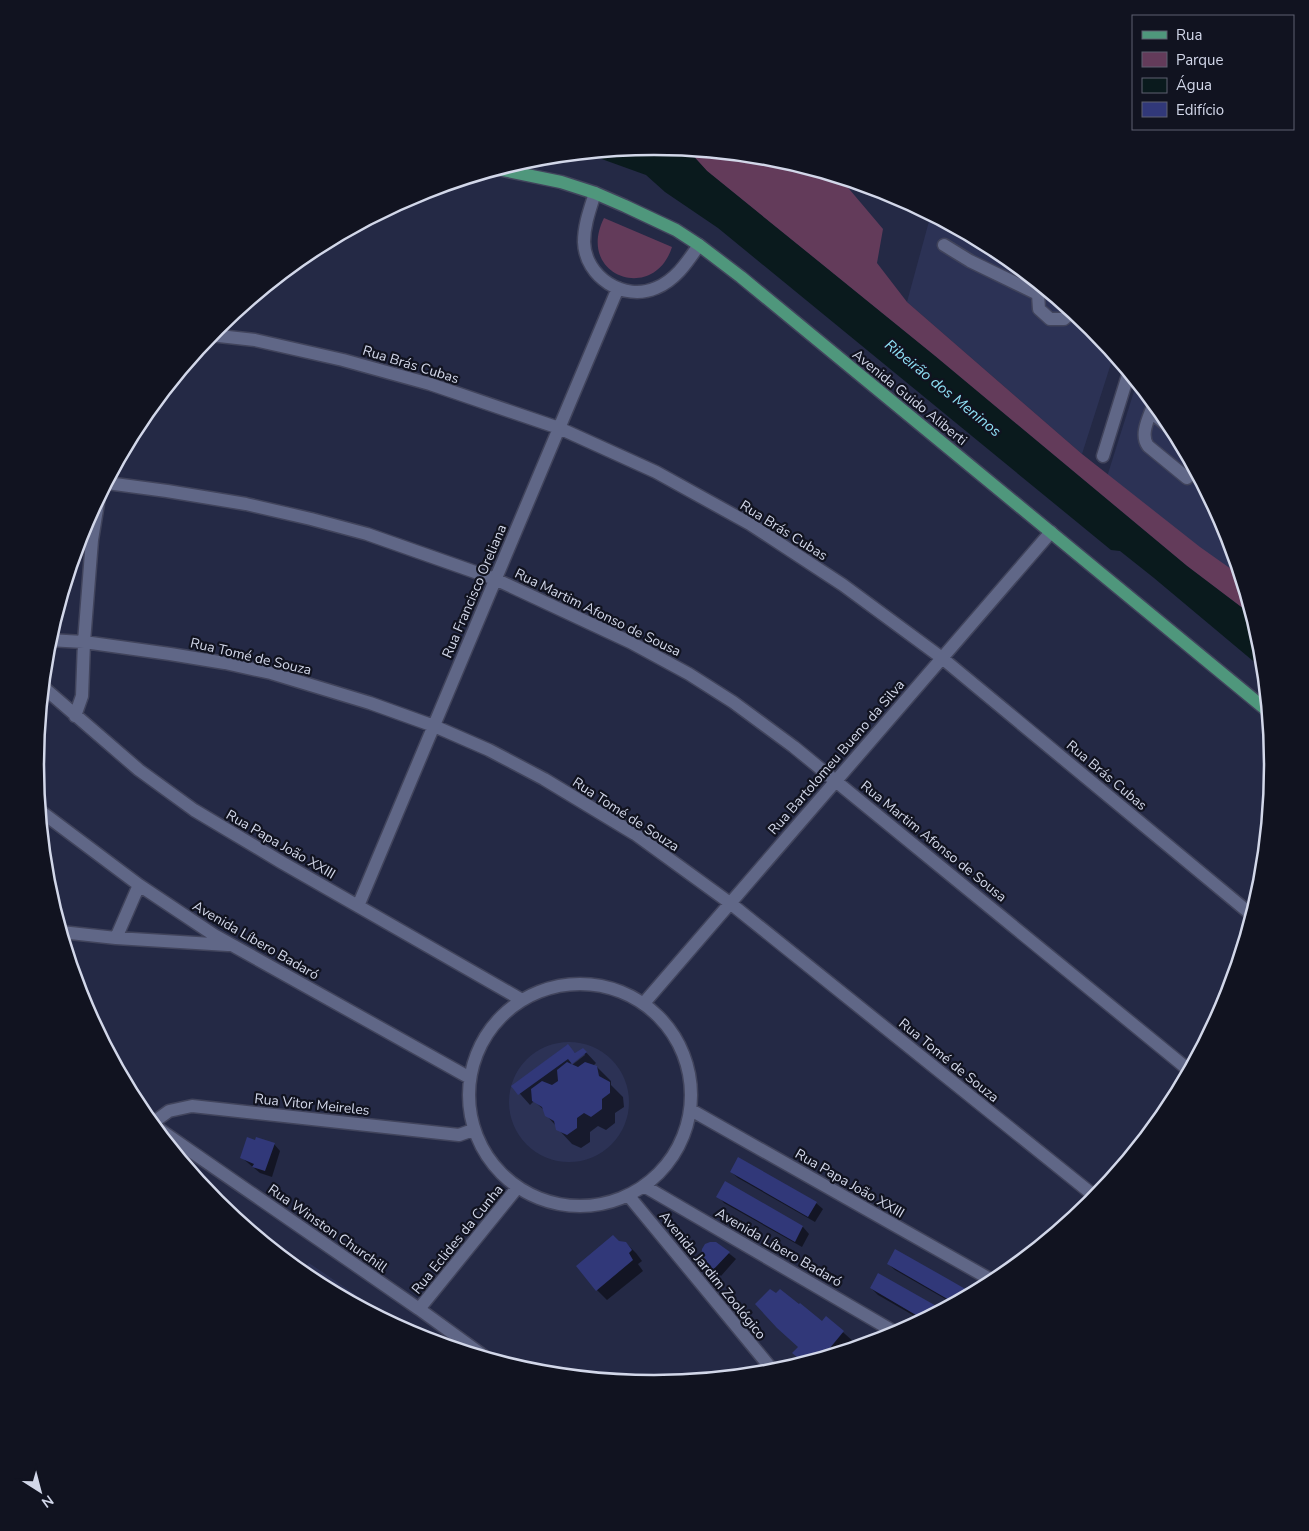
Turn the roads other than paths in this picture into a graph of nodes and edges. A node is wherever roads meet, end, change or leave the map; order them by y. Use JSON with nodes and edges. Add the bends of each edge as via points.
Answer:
{"nodes":[{"id":1,"x":512,"y":172,"type":"edge"},
{"id":2,"x":595,"y":193,"type":"junction"},
{"id":3,"x":699,"y":245,"type":"junction"},
{"id":4,"x":944,"y":245,"type":"dead end"},
{"id":5,"x":618,"y":288,"type":"junction"},
{"id":6,"x":1036,"y":289,"type":"edge"},
{"id":7,"x":1041,"y":293,"type":"edge"},
{"id":8,"x":1067,"y":316,"type":"edge"},
{"id":9,"x":221,"y":336,"type":"edge"},
{"id":10,"x":1127,"y":379,"type":"edge"},
{"id":11,"x":1152,"y":411,"type":"edge"},
{"id":12,"x":559,"y":428,"type":"junction"},
{"id":13,"x":1103,"y":456,"type":"dead end"},
{"id":14,"x":1187,"y":478,"type":"dead end"},
{"id":15,"x":113,"y":484,"type":"edge"},
{"id":16,"x":95,"y":521,"type":"edge"},
{"id":17,"x":1051,"y":532,"type":"junction"},
{"id":18,"x":495,"y":579,"type":"junction"},
{"id":19,"x":56,"y":640,"type":"edge"},
{"id":20,"x":84,"y":642,"type":"junction"},
{"id":21,"x":942,"y":658,"type":"junction"},
{"id":22,"x":48,"y":692,"type":"edge"},
{"id":23,"x":1262,"y":706,"type":"edge"},
{"id":24,"x":75,"y":716,"type":"junction"},
{"id":25,"x":434,"y":726,"type":"junction"},
{"id":26,"x":836,"y":781,"type":"junction"},
{"id":27,"x":46,"y":815,"type":"edge"},
{"id":28,"x":139,"y":885,"type":"junction"},
{"id":29,"x":730,"y":903,"type":"junction"},
{"id":30,"x":358,"y":906,"type":"junction"},
{"id":31,"x":1247,"y":911,"type":"edge"},
{"id":32,"x":68,"y":933,"type":"edge"},
{"id":33,"x":116,"y":938,"type":"junction"},
{"id":34,"x":231,"y":946,"type":"junction"},
{"id":35,"x":522,"y":1000,"type":"junction"},
{"id":36,"x":644,"y":1003,"type":"junction"},
{"id":37,"x":1185,"y":1067,"type":"edge"},
{"id":38,"x":470,"y":1078,"type":"junction"},
{"id":39,"x":691,"y":1110,"type":"junction"},
{"id":40,"x":157,"y":1119,"type":"edge"},
{"id":41,"x":473,"y":1130,"type":"junction"},
{"id":42,"x":169,"y":1135,"type":"edge"},
{"id":43,"x":644,"y":1186,"type":"junction"},
{"id":44,"x":517,"y":1188,"type":"junction"},
{"id":45,"x":1090,"y":1193,"type":"edge"},
{"id":46,"x":628,"y":1196,"type":"junction"},
{"id":47,"x":987,"y":1277,"type":"edge"},
{"id":48,"x":419,"y":1309,"type":"junction"},
{"id":49,"x":890,"y":1329,"type":"edge"},
{"id":50,"x":473,"y":1348,"type":"edge"},
{"id":51,"x":769,"y":1366,"type":"edge"}],
"edges":[{"from":1,"to":2,"type":"main road","name":"Avenida Guido Aliberti"},
{"from":2,"to":3,"type":"main road","name":"Avenida Guido Aliberti","via":[[664,224]]},
{"from":2,"to":5,"type":"street","via":[[585,230],[586,254],[595,272]]},
{"from":3,"to":5,"type":"street","via":[[686,264],[657,288],[634,292]]},
{"from":3,"to":17,"type":"main road","name":"Avenida Guido Aliberti"},
{"from":4,"to":6,"type":"street","via":[[970,261]]},
{"from":5,"to":12,"type":"street","name":"Rua Francisco Oreliana"},
{"from":7,"to":8,"type":"street","via":[[1039,309],[1050,319]]},
{"from":9,"to":12,"type":"street","name":"Rua Brás Cubas","via":[[255,340],[343,360],[430,384]]},
{"from":10,"to":13,"type":"street"},
{"from":11,"to":14,"type":"street","via":[[1144,434],[1145,442]]},
{"from":12,"to":18,"type":"street","name":"Rua Francisco Oreliana"},
{"from":12,"to":21,"type":"street","name":"Rua Brás Cubas","via":[[656,472],[750,524],[842,585]]},
{"from":15,"to":18,"type":"street","name":"Rua Martim Afonso de Sousa","via":[[246,504],[311,519],[366,534]]},
{"from":16,"to":20,"type":"street"},
{"from":17,"to":21,"type":"street","name":"Rua Bartolomeu Bueno da Silva"},
{"from":17,"to":23,"type":"main road","name":"Avenida Guido Aliberti"},
{"from":18,"to":25,"type":"street","name":"Rua Francisco Oreliana"},
{"from":18,"to":26,"type":"street","name":"Rua Martim Afonso de Sousa","via":[[630,642],[689,674],[733,702]]},
{"from":19,"to":20,"type":"street","name":"Rua Tomé de Souza"},
{"from":20,"to":24,"type":"street","via":[[82,696]]},
{"from":20,"to":25,"type":"street","name":"Rua Tomé de Souza","via":[[179,655],[271,673]]},
{"from":21,"to":26,"type":"street","name":"Rua Bartolomeu Bueno da Silva"},
{"from":21,"to":31,"type":"street","name":"Rua Brás Cubas"},
{"from":22,"to":24,"type":"street","name":"Rua Papa João XXIII"},
{"from":24,"to":30,"type":"street","name":"Rua Papa João XXIII","via":[[139,770],[194,810]]},
{"from":25,"to":29,"type":"street","name":"Rua Tomé de Souza","via":[[489,750],[592,807]]},
{"from":25,"to":30,"type":"street","name":"Rua Francisco Oreliana"},
{"from":26,"to":29,"type":"street","name":"Rua Bartolomeu Bueno da Silva"},
{"from":26,"to":37,"type":"street","name":"Rua Martim Afonso de Sousa"},
{"from":27,"to":28,"type":"street","name":"Avenida Líbero Badaró"},
{"from":28,"to":33,"type":"street"},
{"from":28,"to":34,"type":"street","name":"Avenida Líbero Badaró"},
{"from":29,"to":36,"type":"street","name":"Rua Bartolomeu Bueno da Silva"},
{"from":29,"to":45,"type":"street","name":"Rua Tomé de Souza"},
{"from":30,"to":35,"type":"street","name":"Rua Papa João XXIII"},
{"from":32,"to":33,"type":"street"},
{"from":33,"to":34,"type":"street"},
{"from":34,"to":38,"type":"street","name":"Avenida Líbero Badaró"},
{"from":35,"to":36,"type":"street","via":[[537,991],[567,984],[598,984],[628,993]]},
{"from":35,"to":38,"type":"street","via":[[510,1007],[489,1029],[475,1056]]},
{"from":36,"to":39,"type":"street","via":[[672,1030],[685,1055],[691,1082]]},
{"from":38,"to":41,"type":"street","via":[[468,1107]]},
{"from":39,"to":43,"type":"street","via":[[682,1139],[666,1166]]},
{"from":39,"to":47,"type":"street","name":"Rua Papa João XXIII"},
{"from":40,"to":41,"type":"street","name":"Rua Vitor Meireles","via":[[169,1111],[192,1106],[459,1135]]},
{"from":41,"to":44,"type":"street","via":[[490,1162]]},
{"from":42,"to":48,"type":"street","name":"Rua Winston Churchill"},
{"from":43,"to":46,"type":"street"},
{"from":43,"to":49,"type":"street","name":"Avenida Líbero Badaró"},
{"from":44,"to":46,"type":"street","via":[[538,1199],[583,1207]]},
{"from":44,"to":48,"type":"street","name":"Rua Eclides da Cunha"},
{"from":46,"to":51,"type":"street","name":"Avenida Jardim Zoológico"},
{"from":48,"to":50,"type":"street","name":"Rua Winston Churchill"}]}
